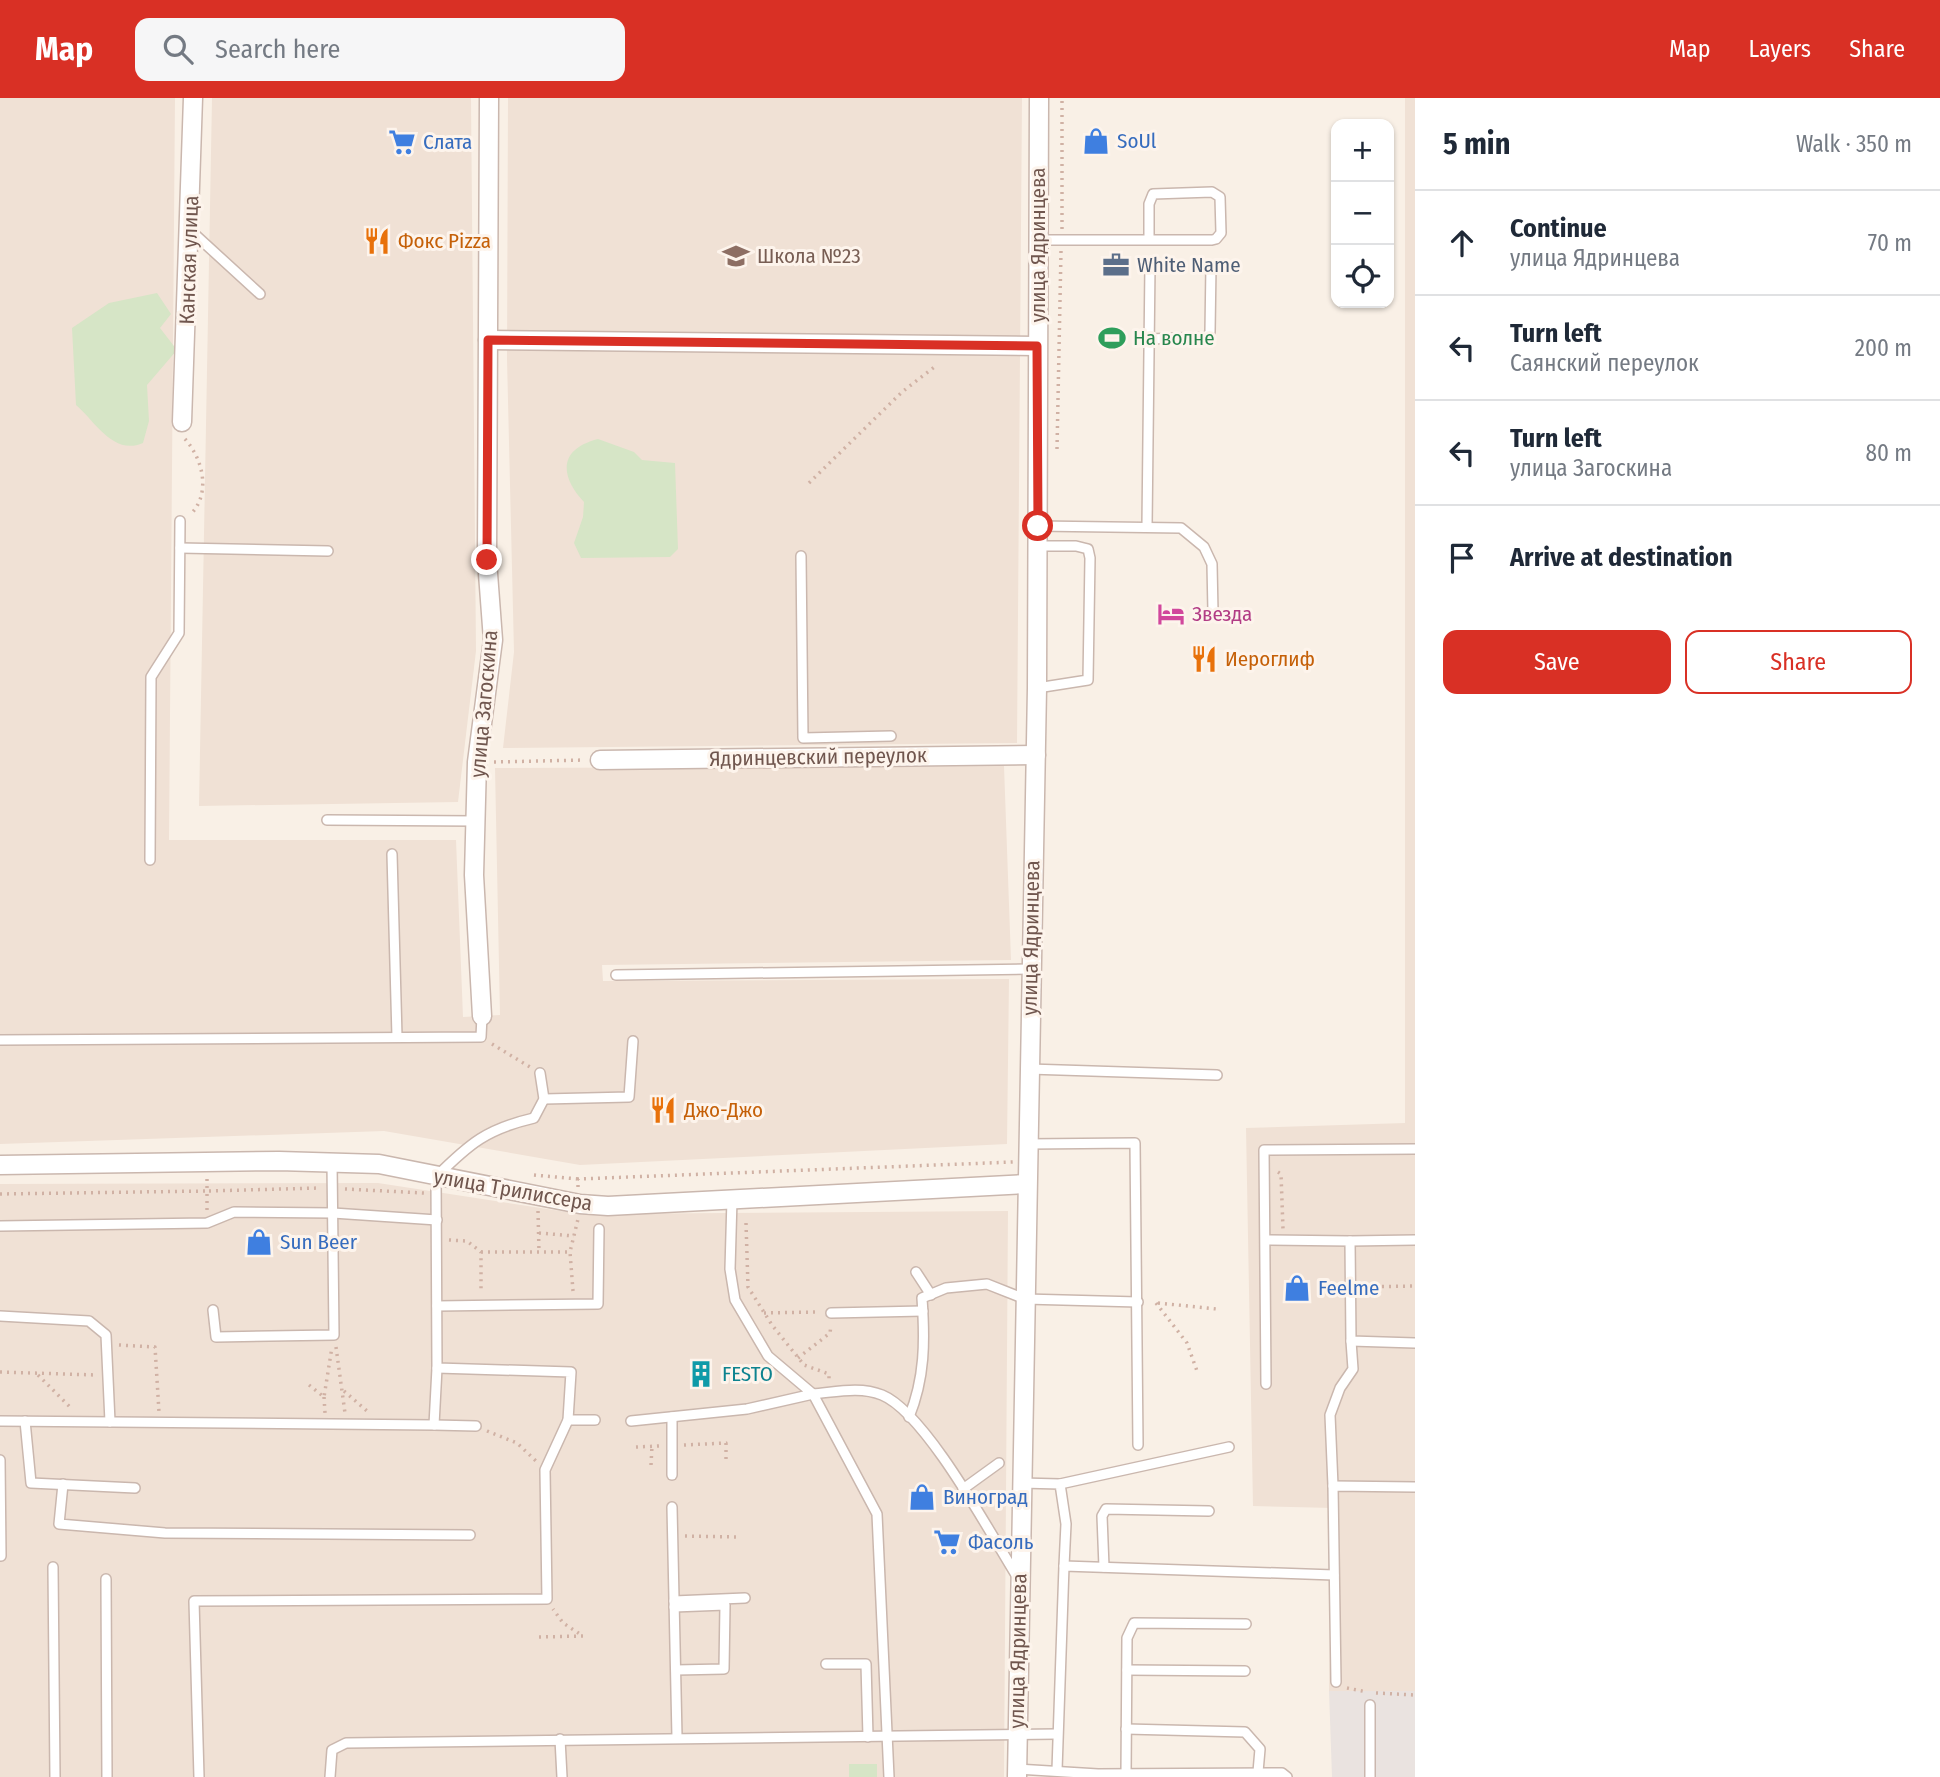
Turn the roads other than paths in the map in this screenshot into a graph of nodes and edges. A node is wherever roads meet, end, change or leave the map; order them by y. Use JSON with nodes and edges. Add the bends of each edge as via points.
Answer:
{"nodes":[{"id":1,"x":193,"y":98,"type":"edge"},
{"id":2,"x":489,"y":98,"type":"edge"},
{"id":3,"x":1039,"y":98,"type":"edge"},
{"id":4,"x":190,"y":230,"type":"junction"},
{"id":5,"x":1038,"y":240,"type":"junction"},
{"id":6,"x":1149,"y":240,"type":"junction"},
{"id":7,"x":1150,"y":265,"type":"dead end"},
{"id":8,"x":1211,"y":265,"type":"dead end"},
{"id":9,"x":260,"y":294,"type":"dead end"},
{"id":10,"x":1149,"y":339,"type":"junction"},
{"id":11,"x":488,"y":340,"type":"junction"},
{"id":12,"x":1037,"y":346,"type":"junction"},
{"id":13,"x":182,"y":422,"type":"road end"},
{"id":14,"x":180,"y":521,"type":"road end"},
{"id":15,"x":1038,"y":526,"type":"junction"},
{"id":16,"x":1147,"y":526,"type":"junction"},
{"id":17,"x":1038,"y":546,"type":"junction"},
{"id":18,"x":180,"y":548,"type":"junction"},
{"id":19,"x":328,"y":551,"type":"dead end"},
{"id":20,"x":802,"y":556,"type":"dead end"},
{"id":21,"x":1213,"y":612,"type":"dead end"},
{"id":22,"x":1037,"y":688,"type":"junction"},
{"id":23,"x":891,"y":736,"type":"dead end"},
{"id":24,"x":1035,"y":755,"type":"junction"},
{"id":25,"x":600,"y":760,"type":"road end"},
{"id":26,"x":327,"y":820,"type":"dead end"},
{"id":27,"x":475,"y":821,"type":"junction"},
{"id":28,"x":393,"y":854,"type":"dead end"},
{"id":29,"x":149,"y":860,"type":"dead end"},
{"id":30,"x":1029,"y":969,"type":"junction"},
{"id":31,"x":616,"y":975,"type":"dead end"},
{"id":32,"x":482,"y":1016,"type":"joint"},
{"id":33,"x":397,"y":1037,"type":"junction"},
{"id":34,"x":0,"y":1040,"type":"edge"},
{"id":35,"x":633,"y":1041,"type":"dead end"},
{"id":36,"x":1030,"y":1069,"type":"junction"},
{"id":37,"x":540,"y":1073,"type":"road end"},
{"id":38,"x":1217,"y":1076,"type":"dead end"},
{"id":39,"x":544,"y":1100,"type":"junction"},
{"id":40,"x":1028,"y":1144,"type":"junction"},
{"id":41,"x":1415,"y":1149,"type":"edge"},
{"id":42,"x":332,"y":1163,"type":"junction"},
{"id":43,"x":0,"y":1165,"type":"edge"},
{"id":44,"x":1027,"y":1184,"type":"junction"},
{"id":45,"x":436,"y":1185,"type":"junction"},
{"id":46,"x":738,"y":1206,"type":"junction"},
{"id":47,"x":333,"y":1213,"type":"junction"},
{"id":48,"x":437,"y":1220,"type":"junction"},
{"id":49,"x":0,"y":1226,"type":"edge"},
{"id":50,"x":599,"y":1229,"type":"dead end"},
{"id":51,"x":1266,"y":1240,"type":"junction"},
{"id":52,"x":1415,"y":1240,"type":"edge"},
{"id":53,"x":1350,"y":1241,"type":"junction"},
{"id":54,"x":916,"y":1272,"type":"dead end"},
{"id":55,"x":931,"y":1295,"type":"junction"},
{"id":56,"x":1025,"y":1299,"type":"junction"},
{"id":57,"x":1138,"y":1301,"type":"junction"},
{"id":58,"x":437,"y":1306,"type":"junction"},
{"id":59,"x":213,"y":1310,"type":"dead end"},
{"id":60,"x":923,"y":1311,"type":"junction"},
{"id":61,"x":831,"y":1313,"type":"road end"},
{"id":62,"x":0,"y":1316,"type":"edge"},
{"id":63,"x":1351,"y":1341,"type":"junction"},
{"id":64,"x":1415,"y":1343,"type":"edge"},
{"id":65,"x":437,"y":1368,"type":"junction"},
{"id":66,"x":1266,"y":1384,"type":"dead end"},
{"id":67,"x":813,"y":1394,"type":"junction"},
{"id":68,"x":672,"y":1417,"type":"junction"},
{"id":69,"x":909,"y":1417,"type":"junction"},
{"id":70,"x":568,"y":1420,"type":"junction"},
{"id":71,"x":595,"y":1420,"type":"dead end"},
{"id":72,"x":0,"y":1421,"type":"edge"},
{"id":73,"x":25,"y":1421,"type":"junction"},
{"id":74,"x":631,"y":1421,"type":"dead end"},
{"id":75,"x":110,"y":1422,"type":"junction"},
{"id":76,"x":434,"y":1425,"type":"junction"},
{"id":77,"x":476,"y":1426,"type":"road end"},
{"id":78,"x":1138,"y":1445,"type":"dead end"},
{"id":79,"x":1229,"y":1447,"type":"dead end"},
{"id":80,"x":0,"y":1460,"type":"edge"},
{"id":81,"x":999,"y":1463,"type":"dead end"},
{"id":82,"x":672,"y":1475,"type":"dead end"},
{"id":83,"x":1021,"y":1483,"type":"junction"},
{"id":84,"x":63,"y":1484,"type":"junction"},
{"id":85,"x":1060,"y":1484,"type":"junction"},
{"id":86,"x":1333,"y":1486,"type":"junction"},
{"id":87,"x":1415,"y":1487,"type":"edge"},
{"id":88,"x":135,"y":1489,"type":"dead end"},
{"id":89,"x":963,"y":1489,"type":"junction"},
{"id":90,"x":672,"y":1507,"type":"dead end"},
{"id":91,"x":1209,"y":1511,"type":"dead end"},
{"id":92,"x":470,"y":1535,"type":"dead end"},
{"id":93,"x":1,"y":1556,"type":"edge"},
{"id":94,"x":1064,"y":1566,"type":"junction"},
{"id":95,"x":53,"y":1567,"type":"dead end"},
{"id":96,"x":1104,"y":1567,"type":"junction"},
{"id":97,"x":1334,"y":1575,"type":"junction"},
{"id":98,"x":106,"y":1579,"type":"dead end"},
{"id":99,"x":1019,"y":1579,"type":"junction"},
{"id":100,"x":745,"y":1598,"type":"dead end"},
{"id":101,"x":674,"y":1604,"type":"junction"},
{"id":102,"x":1246,"y":1624,"type":"dead end"},
{"id":103,"x":826,"y":1664,"type":"dead end"},
{"id":104,"x":676,"y":1670,"type":"junction"},
{"id":105,"x":1127,"y":1670,"type":"junction"},
{"id":106,"x":1245,"y":1671,"type":"dead end"},
{"id":107,"x":1336,"y":1682,"type":"road end"},
{"id":108,"x":1370,"y":1705,"type":"dead end"},
{"id":109,"x":1126,"y":1729,"type":"junction"},
{"id":110,"x":1017,"y":1733,"type":"junction"},
{"id":111,"x":1057,"y":1734,"type":"junction"},
{"id":112,"x":888,"y":1736,"type":"junction"},
{"id":113,"x":677,"y":1737,"type":"junction"},
{"id":114,"x":868,"y":1737,"type":"junction"},
{"id":115,"x":560,"y":1739,"type":"junction"},
{"id":116,"x":1057,"y":1770,"type":"junction"},
{"id":117,"x":1258,"y":1772,"type":"junction"},
{"id":118,"x":1017,"y":1773,"type":"edge"},
{"id":119,"x":1126,"y":1774,"type":"junction"},
{"id":120,"x":55,"y":1777,"type":"edge"},
{"id":121,"x":107,"y":1777,"type":"edge"},
{"id":122,"x":199,"y":1777,"type":"edge"},
{"id":123,"x":330,"y":1777,"type":"edge"},
{"id":124,"x":562,"y":1777,"type":"edge"},
{"id":125,"x":889,"y":1777,"type":"edge"},
{"id":126,"x":1287,"y":1777,"type":"edge"},
{"id":127,"x":1370,"y":1777,"type":"edge"}],
"edges":[{"from":1,"to":4,"type":"street","name":"Канская улица"},
{"from":2,"to":11,"type":"street","name":"улица Загоскина"},
{"from":3,"to":5,"type":"street","name":"улица Ядринцева"},
{"from":4,"to":9,"type":"lane"},
{"from":4,"to":13,"type":"street","name":"Канская улица"},
{"from":5,"to":6,"type":"lane"},
{"from":5,"to":12,"type":"street","name":"улица Ядринцева"},
{"from":6,"to":6,"type":"lane","via":[[1216,239],[1221,233],[1220,197],[1212,192],[1153,194]]},
{"from":7,"to":10,"type":"lane"},
{"from":8,"to":10,"type":"lane","via":[[1207,337]]},
{"from":10,"to":16,"type":"lane"},
{"from":11,"to":12,"type":"street"},
{"from":11,"to":27,"type":"street","name":"улица Загоскина","via":[[487,560],[493,640],[477,762]]},
{"from":12,"to":15,"type":"street","name":"улица Ядринцева"},
{"from":14,"to":18,"type":"lane"},
{"from":15,"to":16,"type":"lane"},
{"from":15,"to":17,"type":"street","name":"улица Ядринцева"},
{"from":16,"to":21,"type":"lane","via":[[1181,528],[1204,547],[1212,564]]},
{"from":17,"to":22,"type":"street","name":"улица Ядринцева"},
{"from":17,"to":22,"type":"lane","via":[[1076,546],[1088,550],[1090,558],[1088,680]]},
{"from":18,"to":19,"type":"lane"},
{"from":18,"to":29,"type":"lane","via":[[179,633],[152,677]]},
{"from":20,"to":23,"type":"lane","via":[[803,738]]},
{"from":22,"to":24,"type":"street","name":"улица Ядринцева"},
{"from":24,"to":25,"type":"street","name":"Ядринцевский переулок"},
{"from":24,"to":30,"type":"street","name":"улица Ядринцева"},
{"from":26,"to":27,"type":"lane"},
{"from":27,"to":32,"type":"street","name":"улица Загоскина"},
{"from":28,"to":33,"type":"lane"},
{"from":30,"to":31,"type":"lane"},
{"from":30,"to":36,"type":"street","name":"улица Ядринцева"},
{"from":32,"to":33,"type":"lane","via":[[481,1037]]},
{"from":33,"to":34,"type":"lane"},
{"from":35,"to":39,"type":"lane","via":[[629,1097]]},
{"from":36,"to":38,"type":"lane"},
{"from":36,"to":40,"type":"street","name":"улица Ядринцева"},
{"from":37,"to":39,"type":"lane"},
{"from":39,"to":45,"type":"lane","via":[[534,1118],[480,1137]]},
{"from":40,"to":44,"type":"street","name":"улица Ядринцева"},
{"from":40,"to":57,"type":"lane","via":[[1135,1143]]},
{"from":41,"to":51,"type":"lane","via":[[1264,1150]]},
{"from":42,"to":43,"type":"street","name":"улица Трилиссера"},
{"from":42,"to":45,"type":"street","name":"улица Трилиссера","via":[[379,1164]]},
{"from":42,"to":47,"type":"lane"},
{"from":44,"to":46,"type":"street","name":"улица Трилиссера"},
{"from":44,"to":56,"type":"street","name":"улица Ядринцева"},
{"from":45,"to":46,"type":"street","name":"улица Трилиссера","via":[[608,1206]]},
{"from":45,"to":48,"type":"lane"},
{"from":46,"to":67,"type":"lane","via":[[730,1269],[736,1300],[768,1356]]},
{"from":47,"to":48,"type":"lane"},
{"from":47,"to":49,"type":"lane","via":[[234,1212],[207,1223]]},
{"from":47,"to":59,"type":"lane","via":[[334,1335],[216,1337]]},
{"from":48,"to":58,"type":"lane"},
{"from":50,"to":58,"type":"lane","via":[[598,1304]]},
{"from":51,"to":53,"type":"lane"},
{"from":51,"to":66,"type":"lane"},
{"from":52,"to":53,"type":"lane"},
{"from":53,"to":63,"type":"lane"},
{"from":54,"to":55,"type":"lane"},
{"from":55,"to":56,"type":"lane","via":[[987,1284]]},
{"from":55,"to":60,"type":"lane","via":[[922,1298]]},
{"from":56,"to":57,"type":"lane"},
{"from":56,"to":83,"type":"street","name":"улица Ядринцева"},
{"from":57,"to":78,"type":"lane"},
{"from":58,"to":65,"type":"lane"},
{"from":60,"to":61,"type":"lane"},
{"from":60,"to":69,"type":"lane","via":[[925,1356]]},
{"from":62,"to":75,"type":"lane","via":[[89,1321],[106,1335]]},
{"from":63,"to":64,"type":"lane"},
{"from":63,"to":86,"type":"lane","via":[[1353,1369],[1330,1415]]},
{"from":65,"to":70,"type":"lane","via":[[571,1371]]},
{"from":65,"to":76,"type":"lane"},
{"from":67,"to":68,"type":"lane","via":[[747,1409]]},
{"from":67,"to":69,"type":"lane","via":[[858,1389],[884,1395]]},
{"from":67,"to":112,"type":"lane","via":[[877,1514]]},
{"from":68,"to":74,"type":"lane"},
{"from":68,"to":82,"type":"lane"},
{"from":69,"to":89,"type":"lane","via":[[936,1446]]},
{"from":70,"to":71,"type":"lane"},
{"from":70,"to":122,"type":"lane","via":[[545,1470],[547,1599],[194,1601]]},
{"from":72,"to":73,"type":"lane"},
{"from":73,"to":75,"type":"lane"},
{"from":73,"to":84,"type":"lane","via":[[31,1483]]},
{"from":75,"to":76,"type":"lane"},
{"from":76,"to":77,"type":"lane"},
{"from":79,"to":85,"type":"lane"},
{"from":80,"to":93,"type":"lane"},
{"from":81,"to":89,"type":"lane"},
{"from":83,"to":85,"type":"lane"},
{"from":83,"to":99,"type":"street","name":"улица Ядринцева"},
{"from":84,"to":88,"type":"lane"},
{"from":84,"to":92,"type":"lane","via":[[60,1524],[165,1533]]},
{"from":85,"to":94,"type":"lane","via":[[1066,1524]]},
{"from":86,"to":87,"type":"lane"},
{"from":86,"to":97,"type":"lane"},
{"from":89,"to":99,"type":"lane"},
{"from":90,"to":101,"type":"lane"},
{"from":91,"to":96,"type":"lane","via":[[1106,1509],[1102,1516]]},
{"from":94,"to":96,"type":"lane"},
{"from":94,"to":111,"type":"lane"},
{"from":95,"to":120,"type":"lane"},
{"from":96,"to":97,"type":"lane"},
{"from":97,"to":107,"type":"lane"},
{"from":98,"to":121,"type":"lane"},
{"from":99,"to":110,"type":"street","name":"улица Ядринцева"},
{"from":100,"to":101,"type":"lane"},
{"from":101,"to":104,"type":"lane"},
{"from":101,"to":104,"type":"lane","via":[[725,1605],[724,1669]]},
{"from":102,"to":105,"type":"lane","via":[[1133,1623],[1127,1638]]},
{"from":103,"to":114,"type":"lane","via":[[866,1664]]},
{"from":104,"to":113,"type":"lane"},
{"from":105,"to":106,"type":"lane"},
{"from":105,"to":109,"type":"lane"},
{"from":108,"to":127,"type":"lane"},
{"from":109,"to":117,"type":"lane","via":[[1245,1732],[1260,1749]]},
{"from":109,"to":119,"type":"lane"},
{"from":110,"to":111,"type":"lane"},
{"from":110,"to":112,"type":"lane"},
{"from":110,"to":118,"type":"street","name":"улица Ядринцева"},
{"from":111,"to":116,"type":"lane"},
{"from":112,"to":114,"type":"lane"},
{"from":112,"to":125,"type":"lane"},
{"from":113,"to":114,"type":"lane"},
{"from":113,"to":115,"type":"lane"},
{"from":115,"to":123,"type":"lane","via":[[346,1743],[332,1750]]},
{"from":115,"to":124,"type":"lane"},
{"from":116,"to":118,"type":"lane"},
{"from":116,"to":119,"type":"lane"},
{"from":117,"to":119,"type":"lane"},
{"from":117,"to":126,"type":"lane"}]}
